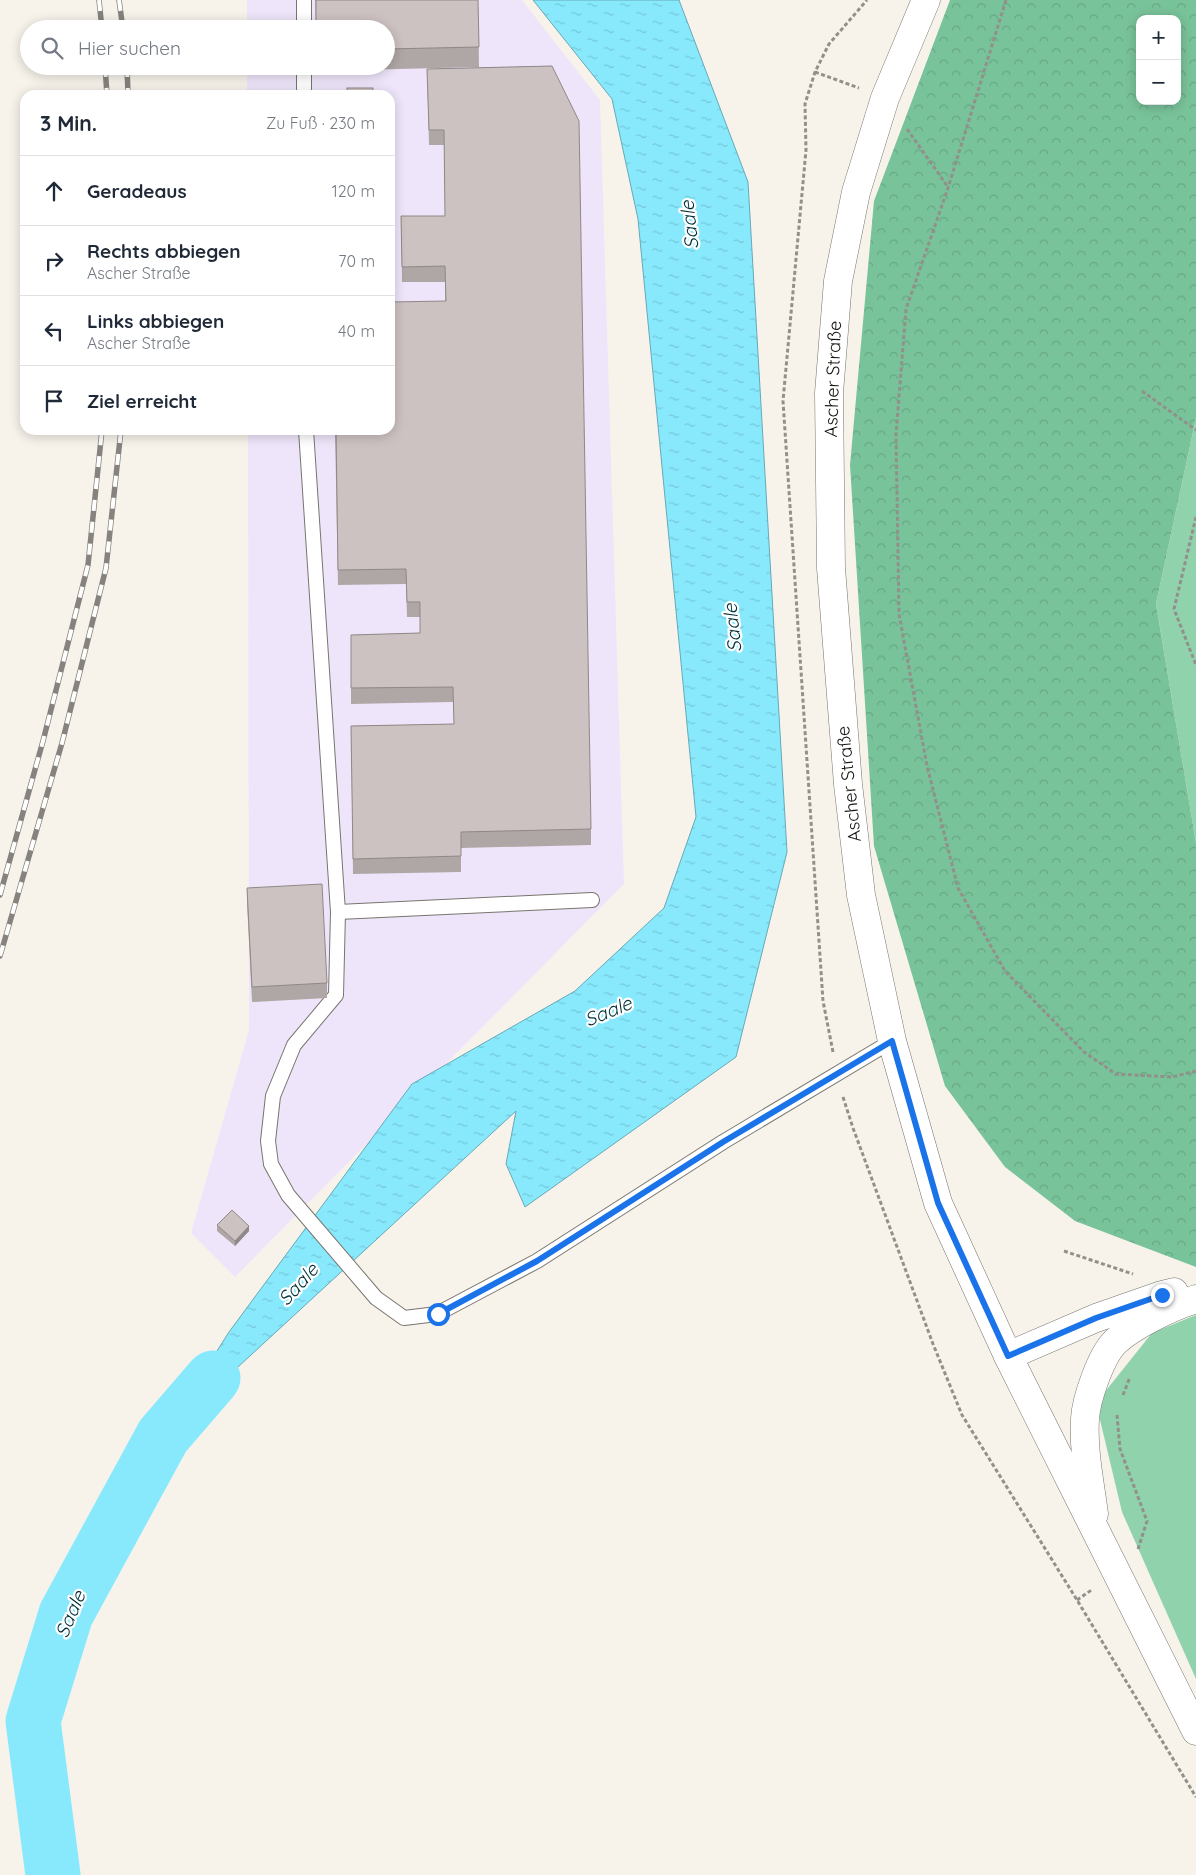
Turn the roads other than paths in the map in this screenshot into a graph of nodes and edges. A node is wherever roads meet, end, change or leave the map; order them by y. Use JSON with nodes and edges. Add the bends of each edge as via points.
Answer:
{"nodes":[{"id":1,"x":304,"y":0,"type":"edge"},
{"id":2,"x":926,"y":0,"type":"edge"},
{"id":3,"x":304,"y":20,"type":"edge"},
{"id":4,"x":304,"y":75,"type":"edge"},
{"id":5,"x":304,"y":90,"type":"edge"},
{"id":6,"x":306,"y":435,"type":"edge"},
{"id":7,"x":592,"y":900,"type":"dead end"},
{"id":8,"x":338,"y":912,"type":"junction"},
{"id":9,"x":892,"y":1041,"type":"junction"},
{"id":10,"x":1196,"y":1288,"type":"edge"},
{"id":11,"x":1196,"y":1300,"type":"edge"},
{"id":12,"x":1008,"y":1356,"type":"junction"},
{"id":13,"x":1097,"y":1536,"type":"junction"},
{"id":14,"x":1196,"y":1731,"type":"edge"}],
"edges":[{"from":1,"to":3,"type":"lane"},
{"from":2,"to":9,"type":"street","name":"Ascher Straße","via":[[885,98],[856,192],[838,281],[829,393],[831,568],[848,784],[861,895]]},
{"from":4,"to":5,"type":"lane"},
{"from":6,"to":8,"type":"lane"},
{"from":7,"to":8,"type":"lane"},
{"from":8,"to":9,"type":"lane","via":[[336,995],[294,1045],[273,1096],[268,1142],[271,1164],[288,1195],[376,1298],[404,1318],[438,1314],[537,1261],[723,1142]]},
{"from":9,"to":12,"type":"street","name":"Ascher Straße","via":[[938,1203]]},
{"from":10,"to":12,"type":"street","via":[[1162,1295],[1096,1318]]},
{"from":11,"to":13,"type":"street","via":[[1151,1317],[1114,1342],[1094,1376],[1085,1418]]},
{"from":12,"to":13,"type":"street","name":"Ascher Straße"},
{"from":13,"to":14,"type":"street","name":"Ascher Straße"}]}
